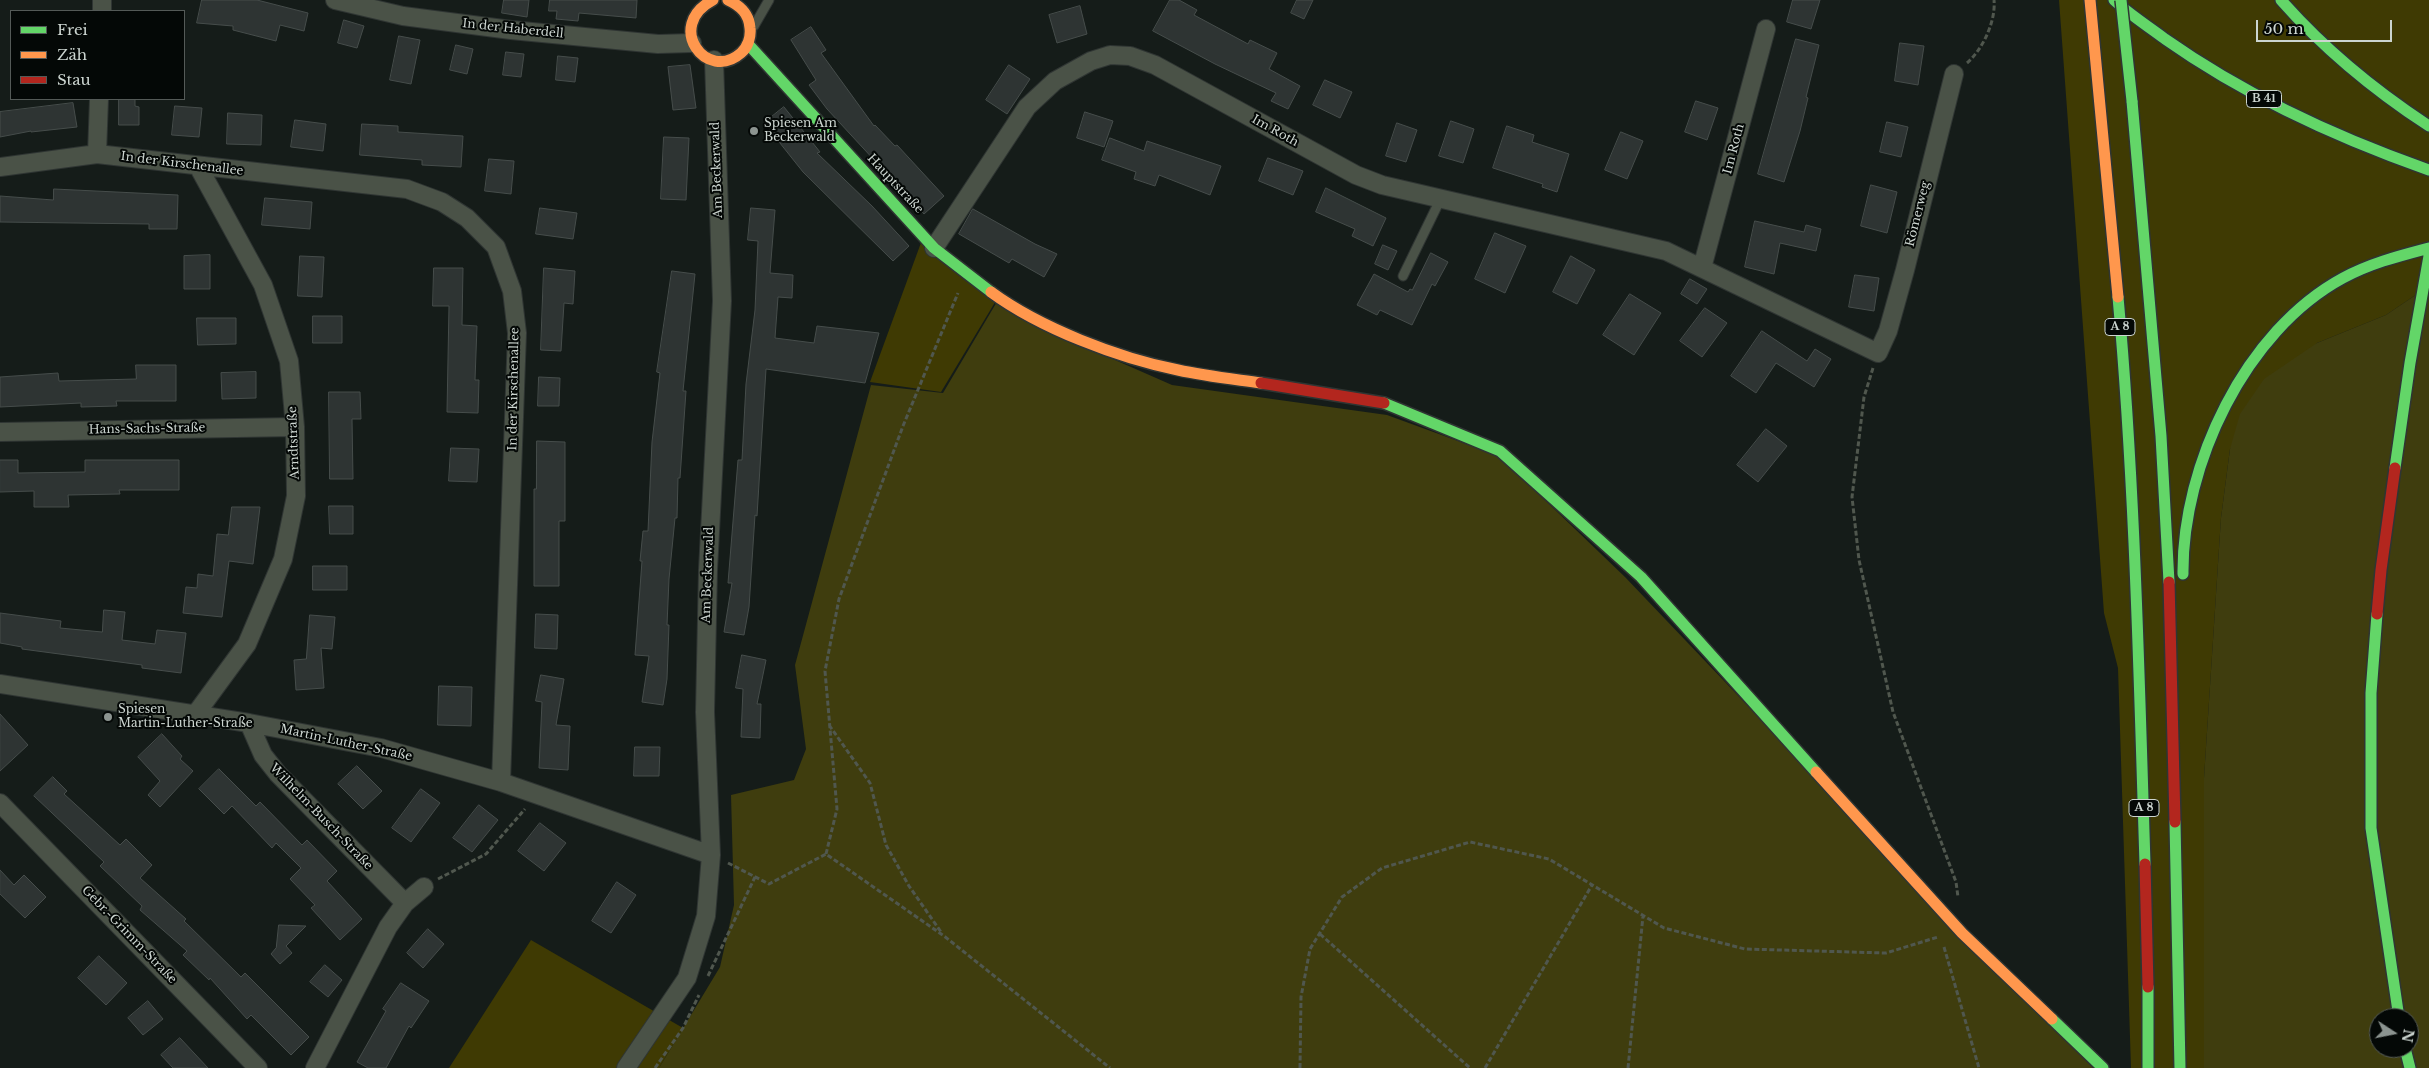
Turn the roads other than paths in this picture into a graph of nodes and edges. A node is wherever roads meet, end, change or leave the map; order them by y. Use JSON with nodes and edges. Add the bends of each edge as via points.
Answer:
{"nodes":[{"id":1,"x":335,"y":0,"type":"edge"},
{"id":2,"x":713,"y":0,"type":"edge"},
{"id":3,"x":728,"y":0,"type":"edge"},
{"id":4,"x":2090,"y":0,"type":"edge"},
{"id":5,"x":2114,"y":0,"type":"edge"},
{"id":6,"x":2121,"y":0,"type":"edge"},
{"id":7,"x":2281,"y":0,"type":"edge"},
{"id":8,"x":765,"y":3,"type":"edge"},
{"id":9,"x":1766,"y":29,"type":"dead end"},
{"id":10,"x":752,"y":31,"type":"junction"},
{"id":11,"x":692,"y":42,"type":"junction"},
{"id":12,"x":748,"y":44,"type":"junction"},
{"id":13,"x":714,"y":60,"type":"junction"},
{"id":14,"x":1954,"y":74,"type":"road end"},
{"id":15,"x":98,"y":100,"type":"edge"},
{"id":16,"x":2429,"y":126,"type":"edge"},
{"id":17,"x":97,"y":154,"type":"junction"},
{"id":18,"x":198,"y":166,"type":"junction"},
{"id":19,"x":0,"y":167,"type":"edge"},
{"id":20,"x":2429,"y":170,"type":"edge"},
{"id":21,"x":1442,"y":198,"type":"junction"},
{"id":22,"x":934,"y":248,"type":"junction"},
{"id":23,"x":2429,"y":248,"type":"edge"},
{"id":24,"x":2429,"y":256,"type":"edge"},
{"id":25,"x":1702,"y":268,"type":"junction"},
{"id":26,"x":1403,"y":276,"type":"dead end"},
{"id":27,"x":1878,"y":353,"type":"joint"},
{"id":28,"x":295,"y":427,"type":"junction"},
{"id":29,"x":0,"y":432,"type":"edge"},
{"id":30,"x":2183,"y":585,"type":"dead end"},
{"id":31,"x":2181,"y":612,"type":"dead end"},
{"id":32,"x":2172,"y":644,"type":"junction"},
{"id":33,"x":0,"y":684,"type":"edge"},
{"id":34,"x":194,"y":715,"type":"junction"},
{"id":35,"x":249,"y":723,"type":"junction"},
{"id":36,"x":501,"y":782,"type":"junction"},
{"id":37,"x":0,"y":803,"type":"edge"},
{"id":38,"x":711,"y":855,"type":"junction"},
{"id":39,"x":424,"y":887,"type":"road end"},
{"id":40,"x":405,"y":903,"type":"junction"},
{"id":41,"x":2397,"y":1008,"type":"edge"},
{"id":42,"x":258,"y":1068,"type":"edge"},
{"id":43,"x":315,"y":1068,"type":"edge"},
{"id":44,"x":626,"y":1068,"type":"edge"},
{"id":45,"x":2103,"y":1068,"type":"edge"},
{"id":46,"x":2148,"y":1068,"type":"edge"},
{"id":47,"x":2180,"y":1068,"type":"edge"}],
"edges":[{"from":1,"to":11,"type":"street","name":"In der Haberdell","via":[[403,16],[511,30],[658,44]]},
{"from":2,"to":11,"type":"main road","via":[[699,7],[693,15],[690,24]]},
{"from":3,"to":10,"type":"main road","via":[[747,13]]},
{"from":4,"to":46,"type":"main road","number":"A 8","via":[[2125,378],[2136,570],[2148,949]]},
{"from":5,"to":20,"type":"main road","number":"B 41","via":[[2203,66],[2260,98],[2322,128]]},
{"from":6,"to":32,"type":"main road","number":"A 8","bridge":true,"via":[[2161,436]]},
{"from":7,"to":16,"type":"main road","via":[[2301,24],[2350,70]]},
{"from":8,"to":10,"type":"lane"},
{"from":9,"to":25,"type":"street","name":"Im Roth"},
{"from":10,"to":12,"type":"main road"},
{"from":11,"to":13,"type":"main road","via":[[697,50]]},
{"from":12,"to":13,"type":"main road","via":[[734,58]]},
{"from":12,"to":22,"type":"main road","name":"Hauptstraße"},
{"from":13,"to":38,"type":"street","name":"Am Beckerwald","via":[[722,301],[708,570],[705,703]]},
{"from":14,"to":27,"type":"street","name":"Römerweg","via":[[1888,331]]},
{"from":15,"to":17,"type":"street"},
{"from":17,"to":18,"type":"street","name":"In der Kirschenallee"},
{"from":17,"to":19,"type":"street","name":"In der Kirschenallee"},
{"from":18,"to":28,"type":"street","name":"Arndtstraße","via":[[263,285],[289,361]]},
{"from":18,"to":36,"type":"street","name":"In der Kirschenallee","via":[[407,189],[442,202],[467,218],[496,247],[512,291],[516,333]]},
{"from":21,"to":22,"type":"street","name":"Im Roth","via":[[1382,185],[1356,175],[1156,65],[1130,56],[1110,55],[1091,60],[1055,81],[1027,107]]},
{"from":21,"to":25,"type":"street","name":"Im Roth","via":[[1643,244]]},
{"from":21,"to":26,"type":"lane"},
{"from":22,"to":45,"type":"main road","name":"Hauptstraße","via":[[1000,298],[1040,322],[1115,352],[1177,370],[1387,403],[1500,452],[1641,578],[1962,933]]},
{"from":23,"to":30,"type":"main road","via":[[2364,267],[2329,286],[2287,320],[2250,362],[2218,420],[2198,472],[2182,556]]},
{"from":24,"to":41,"type":"main road","via":[[2410,363],[2382,570],[2370,693],[2371,828]]},
{"from":25,"to":27,"type":"street","name":"Im Roth"},
{"from":28,"to":29,"type":"street","name":"Hans-Sachs-Straße"},
{"from":28,"to":34,"type":"street","name":"Arndtstraße","via":[[296,496],[284,560],[247,644]]},
{"from":31,"to":32,"type":"main road"},
{"from":32,"to":47,"type":"main road","number":"A 8"},
{"from":33,"to":34,"type":"street","name":"Martin-Luther-Straße"},
{"from":34,"to":35,"type":"street","name":"Martin-Luther-Straße"},
{"from":35,"to":36,"type":"street","name":"Martin-Luther-Straße","via":[[381,748]]},
{"from":35,"to":40,"type":"street","name":"Wilhelm-Busch-Straße","via":[[263,755],[278,774]]},
{"from":36,"to":38,"type":"street","name":"Martin-Luther-Straße"},
{"from":37,"to":42,"type":"street","name":"Gebr.-Grimm-Straße"},
{"from":38,"to":44,"type":"street","name":"Am Beckerwald","via":[[706,916],[687,978]]},
{"from":39,"to":40,"type":"street"},
{"from":40,"to":43,"type":"street","via":[[388,927]]}]}
